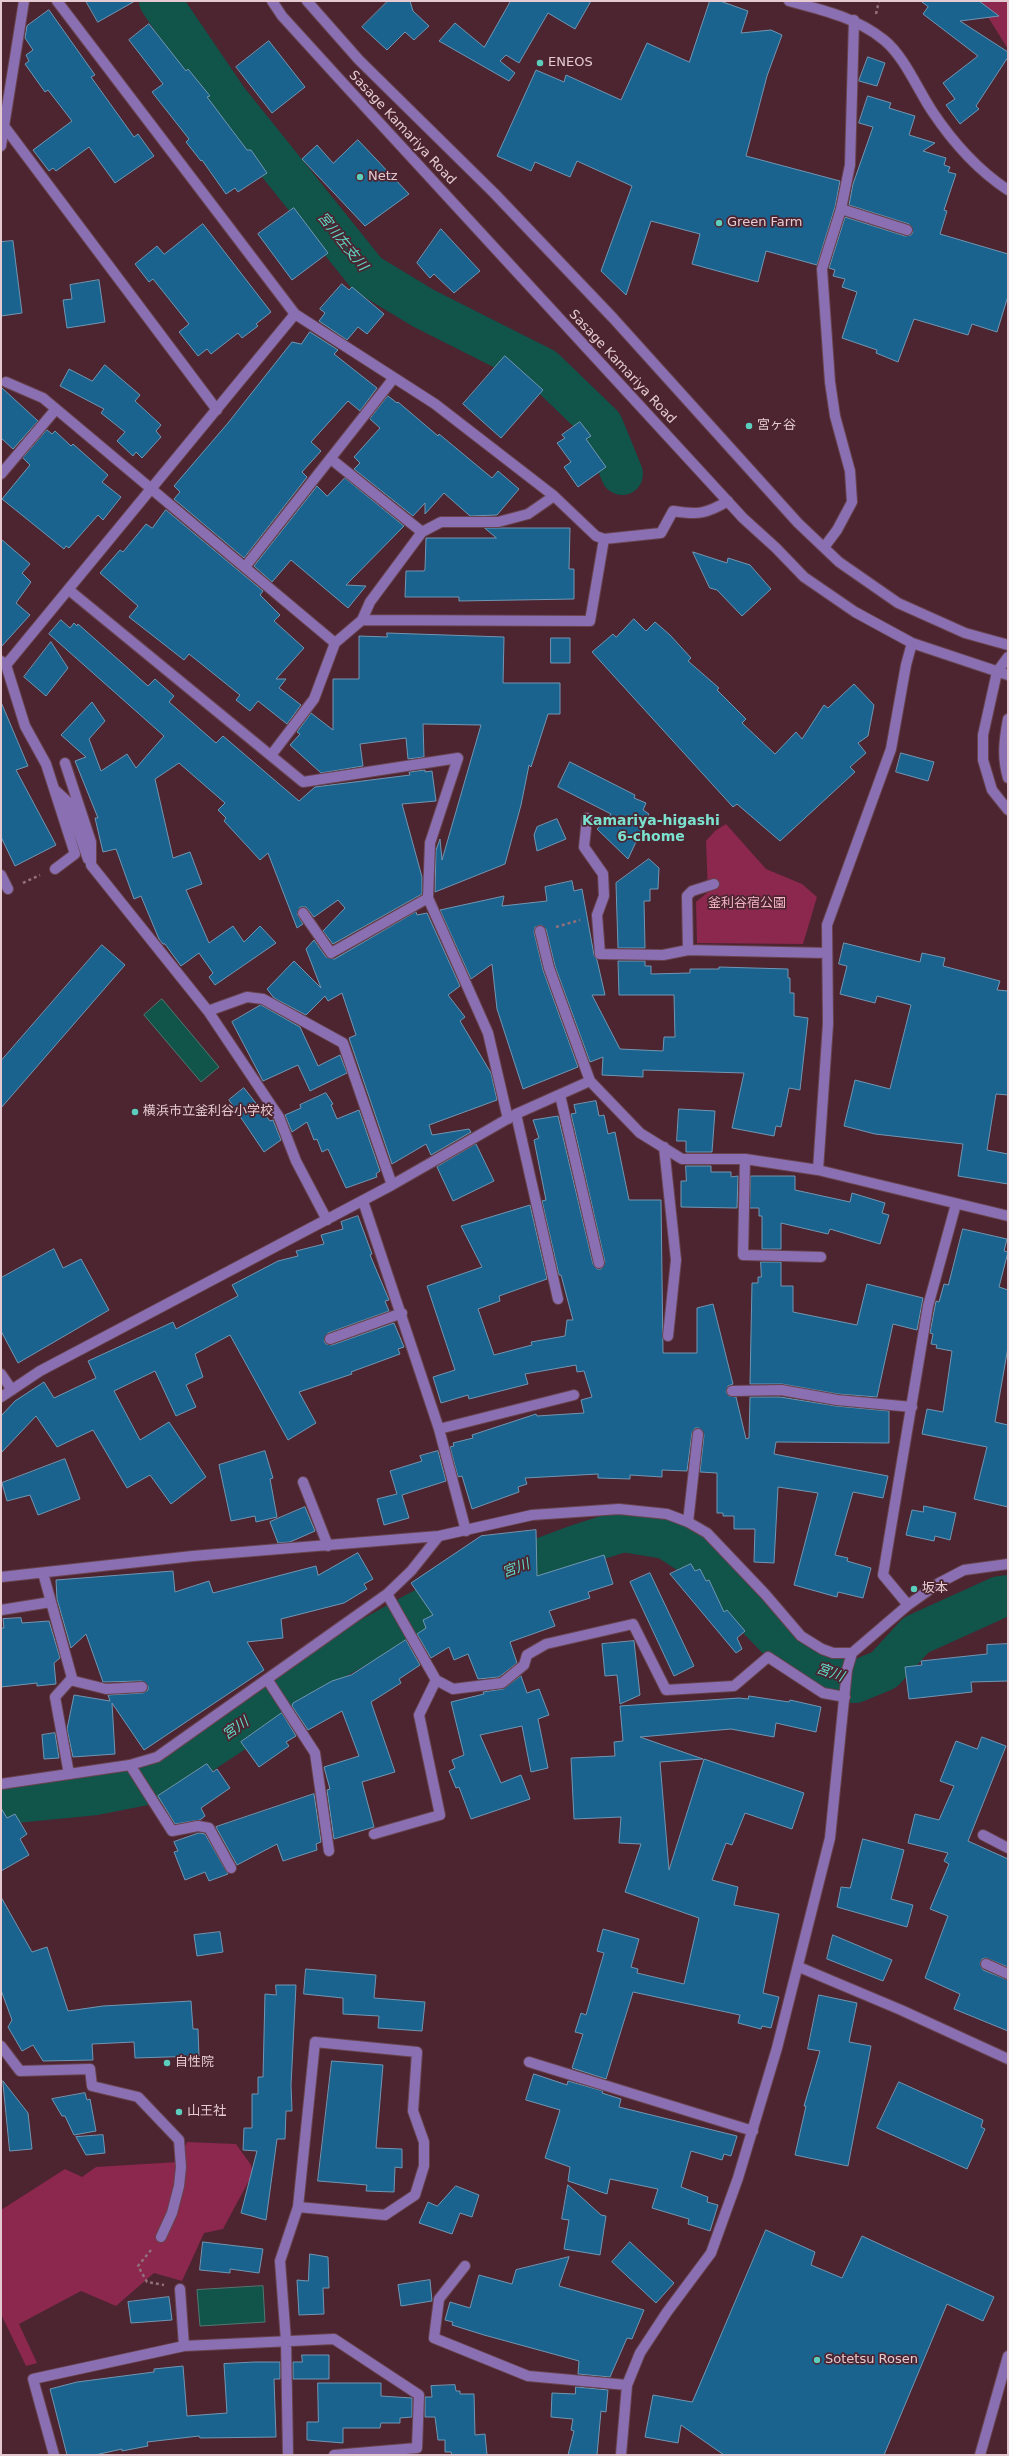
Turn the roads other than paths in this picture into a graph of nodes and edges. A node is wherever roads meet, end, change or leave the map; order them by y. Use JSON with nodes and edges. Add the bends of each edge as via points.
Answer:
{"nodes":[{"id":1,"x":24,"y":1,"type":"edge"},
{"id":2,"x":57,"y":1,"type":"edge"},
{"id":3,"x":272,"y":1,"type":"edge"},
{"id":4,"x":307,"y":1,"type":"edge"},
{"id":5,"x":789,"y":1,"type":"edge"},
{"id":6,"x":854,"y":20,"type":"junction"},
{"id":7,"x":4,"y":126,"type":"junction"},
{"id":8,"x":1,"y":146,"type":"edge"},
{"id":9,"x":1008,"y":190,"type":"edge"},
{"id":10,"x":841,"y":209,"type":"junction"},
{"id":11,"x":907,"y":230,"type":"dead end"},
{"id":12,"x":295,"y":314,"type":"junction"},
{"id":13,"x":394,"y":379,"type":"junction"},
{"id":14,"x":6,"y":382,"type":"dead end"},
{"id":15,"x":56,"y":409,"type":"junction"},
{"id":16,"x":217,"y":410,"type":"junction"},
{"id":17,"x":331,"y":459,"type":"junction"},
{"id":18,"x":1,"y":474,"type":"edge"},
{"id":19,"x":153,"y":490,"type":"junction"},
{"id":20,"x":554,"y":496,"type":"junction"},
{"id":21,"x":728,"y":501,"type":"junction"},
{"id":22,"x":422,"y":532,"type":"junction"},
{"id":23,"x":604,"y":538,"type":"junction"},
{"id":24,"x":825,"y":546,"type":"junction"},
{"id":25,"x":245,"y":567,"type":"junction"},
{"id":26,"x":69,"y":590,"type":"junction"},
{"id":27,"x":362,"y":620,"type":"junction"},
{"id":28,"x":335,"y":642,"type":"junction"},
{"id":29,"x":912,"y":643,"type":"junction"},
{"id":30,"x":1008,"y":645,"type":"edge"},
{"id":31,"x":1008,"y":657,"type":"edge"},
{"id":32,"x":4,"y":663,"type":"edge"},
{"id":33,"x":997,"y":672,"type":"junction"},
{"id":34,"x":1008,"y":675,"type":"edge"},
{"id":35,"x":1008,"y":719,"type":"edge"},
{"id":36,"x":272,"y":754,"type":"junction"},
{"id":37,"x":65,"y":763,"type":"dead end"},
{"id":38,"x":1008,"y":778,"type":"edge"},
{"id":39,"x":54,"y":789,"type":"junction"},
{"id":40,"x":1008,"y":810,"type":"edge"},
{"id":41,"x":587,"y":818,"type":"dead end"},
{"id":42,"x":91,"y":865,"type":"junction"},
{"id":43,"x":55,"y":869,"type":"road end"},
{"id":44,"x":1,"y":875,"type":"edge"},
{"id":45,"x":714,"y":884,"type":"dead end"},
{"id":46,"x":8,"y":889,"type":"road end"},
{"id":47,"x":428,"y":898,"type":"junction"},
{"id":48,"x":303,"y":912,"type":"dead end"},
{"id":49,"x":540,"y":931,"type":"road end"},
{"id":50,"x":688,"y":950,"type":"junction"},
{"id":51,"x":827,"y":952,"type":"junction"},
{"id":52,"x":208,"y":1011,"type":"junction"},
{"id":53,"x":590,"y":1081,"type":"junction"},
{"id":54,"x":560,"y":1095,"type":"junction"},
{"id":55,"x":512,"y":1116,"type":"junction"},
{"id":56,"x":664,"y":1147,"type":"junction"},
{"id":57,"x":745,"y":1159,"type":"junction"},
{"id":58,"x":818,"y":1170,"type":"junction"},
{"id":59,"x":392,"y":1185,"type":"junction"},
{"id":60,"x":363,"y":1201,"type":"junction"},
{"id":61,"x":956,"y":1204,"type":"junction"},
{"id":62,"x":1008,"y":1216,"type":"edge"},
{"id":63,"x":327,"y":1220,"type":"junction"},
{"id":64,"x":821,"y":1258,"type":"dead end"},
{"id":65,"x":599,"y":1263,"type":"dead end"},
{"id":66,"x":558,"y":1299,"type":"dead end"},
{"id":67,"x":402,"y":1313,"type":"junction"},
{"id":68,"x":668,"y":1336,"type":"dead end"},
{"id":69,"x":330,"y":1339,"type":"dead end"},
{"id":70,"x":1,"y":1374,"type":"edge"},
{"id":71,"x":12,"y":1390,"type":"junction"},
{"id":72,"x":732,"y":1391,"type":"dead end"},
{"id":73,"x":574,"y":1395,"type":"dead end"},
{"id":74,"x":1,"y":1397,"type":"edge"},
{"id":75,"x":912,"y":1407,"type":"junction"},
{"id":76,"x":439,"y":1429,"type":"junction"},
{"id":77,"x":698,"y":1434,"type":"dead end"},
{"id":78,"x":303,"y":1482,"type":"dead end"},
{"id":79,"x":688,"y":1522,"type":"junction"},
{"id":80,"x":466,"y":1531,"type":"junction"},
{"id":81,"x":439,"y":1536,"type":"junction"},
{"id":82,"x":328,"y":1546,"type":"junction"},
{"id":83,"x":1008,"y":1564,"type":"edge"},
{"id":84,"x":43,"y":1573,"type":"junction"},
{"id":85,"x":1,"y":1577,"type":"edge"},
{"id":86,"x":387,"y":1594,"type":"junction"},
{"id":87,"x":51,"y":1602,"type":"junction"},
{"id":88,"x":908,"y":1605,"type":"junction"},
{"id":89,"x":1,"y":1610,"type":"edge"},
{"id":90,"x":852,"y":1653,"type":"junction"},
{"id":91,"x":267,"y":1679,"type":"junction"},
{"id":92,"x":70,"y":1680,"type":"junction"},
{"id":93,"x":436,"y":1680,"type":"junction"},
{"id":94,"x":142,"y":1687,"type":"dead end"},
{"id":95,"x":845,"y":1694,"type":"junction"},
{"id":96,"x":130,"y":1765,"type":"junction"},
{"id":97,"x":69,"y":1774,"type":"junction"},
{"id":98,"x":1,"y":1784,"type":"edge"},
{"id":99,"x":374,"y":1834,"type":"dead end"},
{"id":100,"x":982,"y":1836,"type":"dead end"},
{"id":101,"x":1008,"y":1848,"type":"edge"},
{"id":102,"x":329,"y":1851,"type":"dead end"},
{"id":103,"x":231,"y":1868,"type":"dead end"},
{"id":104,"x":986,"y":1964,"type":"dead end"},
{"id":105,"x":799,"y":1967,"type":"junction"},
{"id":106,"x":1008,"y":1974,"type":"edge"},
{"id":107,"x":1,"y":2046,"type":"edge"},
{"id":108,"x":1008,"y":2059,"type":"edge"},
{"id":109,"x":529,"y":2062,"type":"dead end"},
{"id":110,"x":753,"y":2131,"type":"junction"},
{"id":111,"x":298,"y":2207,"type":"junction"},
{"id":112,"x":161,"y":2237,"type":"road end"},
{"id":113,"x":464,"y":2266,"type":"dead end"},
{"id":114,"x":180,"y":2289,"type":"road end"},
{"id":115,"x":286,"y":2341,"type":"junction"},
{"id":116,"x":184,"y":2346,"type":"junction"},
{"id":117,"x":1008,"y":2356,"type":"edge"},
{"id":118,"x":627,"y":2385,"type":"junction"},
{"id":119,"x":54,"y":2455,"type":"edge"},
{"id":120,"x":288,"y":2455,"type":"edge"},
{"id":121,"x":334,"y":2455,"type":"edge"},
{"id":122,"x":621,"y":2455,"type":"edge"},
{"id":123,"x":980,"y":2455,"type":"edge"}],
"edges":[{"from":1,"to":7,"type":"street"},
{"from":2,"to":12,"type":"street"},
{"from":3,"to":21,"type":"street","name":"Sasage Kamariya Road","via":[[282,16]]},
{"from":4,"to":24,"type":"street","name":"Sasage Kamariya Road","via":[[359,60],[494,193],[613,318],[798,523]]},
{"from":5,"to":6,"type":"street"},
{"from":6,"to":9,"type":"street","via":[[885,41],[899,58],[933,113],[992,180]]},
{"from":6,"to":10,"type":"street","via":[[850,165]]},
{"from":7,"to":8,"type":"street"},
{"from":7,"to":16,"type":"street"},
{"from":10,"to":11,"type":"street"},
{"from":10,"to":24,"type":"street","via":[[822,269],[835,416],[850,471],[852,502],[838,530]]},
{"from":12,"to":13,"type":"street"},
{"from":12,"to":16,"type":"street"},
{"from":13,"to":17,"type":"street"},
{"from":13,"to":20,"type":"street","via":[[435,404]]},
{"from":14,"to":15,"type":"street","via":[[43,398]]},
{"from":15,"to":18,"type":"street"},
{"from":15,"to":19,"type":"street"},
{"from":16,"to":19,"type":"street"},
{"from":17,"to":22,"type":"street"},
{"from":17,"to":25,"type":"street"},
{"from":19,"to":25,"type":"street"},
{"from":19,"to":26,"type":"street"},
{"from":20,"to":22,"type":"street","via":[[528,514],[498,522],[441,522]]},
{"from":20,"to":23,"type":"street","via":[[596,536]]},
{"from":21,"to":23,"type":"street","via":[[710,512],[691,514],[673,511],[661,533]]},
{"from":21,"to":29,"type":"street","name":"Sasage Kamariya Road","via":[[804,577],[855,612]]},
{"from":22,"to":27,"type":"street","via":[[370,602]]},
{"from":23,"to":27,"type":"street","via":[[590,621]]},
{"from":24,"to":30,"type":"street","name":"Sasage Kamariya Road","via":[[839,562],[898,603],[965,633]]},
{"from":25,"to":28,"type":"street"},
{"from":26,"to":32,"type":"street"},
{"from":26,"to":36,"type":"street"},
{"from":27,"to":28,"type":"street"},
{"from":28,"to":36,"type":"street","via":[[314,699]]},
{"from":29,"to":33,"type":"street","name":"Sasage Kamariya Road"},
{"from":29,"to":51,"type":"street","via":[[890,749],[827,926]]},
{"from":31,"to":33,"type":"street"},
{"from":32,"to":39,"type":"street","via":[[25,726],[46,764]]},
{"from":33,"to":34,"type":"street","name":"Sasage Kamariya Road"},
{"from":33,"to":40,"type":"street","via":[[982,735],[982,760],[992,790]]},
{"from":35,"to":38,"type":"street","via":[[1003,742],[1003,761]]},
{"from":36,"to":47,"type":"street","via":[[303,782],[458,758],[430,843]]},
{"from":37,"to":42,"type":"street","via":[[91,842]]},
{"from":39,"to":42,"type":"street","via":[[68,802]]},
{"from":39,"to":43,"type":"street","via":[[75,854]]},
{"from":41,"to":50,"type":"street","via":[[584,847],[603,874],[604,896],[597,915],[600,954],[663,954]]},
{"from":42,"to":52,"type":"street"},
{"from":44,"to":46,"type":"street"},
{"from":45,"to":50,"type":"street","via":[[692,891],[687,896]]},
{"from":47,"to":48,"type":"street","via":[[331,953]]},
{"from":47,"to":55,"type":"street","via":[[488,1033]]},
{"from":49,"to":53,"type":"street","via":[[549,968]]},
{"from":50,"to":51,"type":"street"},
{"from":51,"to":58,"type":"street","via":[[828,1024]]},
{"from":52,"to":59,"type":"street","via":[[247,996],[263,999],[343,1043]]},
{"from":52,"to":63,"type":"street","via":[[279,1117],[296,1161]]},
{"from":53,"to":54,"type":"street"},
{"from":53,"to":56,"type":"street","via":[[640,1133]]},
{"from":54,"to":55,"type":"street"},
{"from":54,"to":65,"type":"street"},
{"from":55,"to":59,"type":"street"},
{"from":55,"to":66,"type":"street"},
{"from":56,"to":57,"type":"street","via":[[682,1159]]},
{"from":56,"to":68,"type":"street","via":[[676,1260]]},
{"from":57,"to":58,"type":"street"},
{"from":57,"to":64,"type":"street","via":[[743,1256]]},
{"from":58,"to":61,"type":"street"},
{"from":59,"to":60,"type":"street"},
{"from":60,"to":63,"type":"street"},
{"from":60,"to":67,"type":"street"},
{"from":61,"to":62,"type":"street"},
{"from":61,"to":75,"type":"street","via":[[928,1306]]},
{"from":63,"to":71,"type":"street","via":[[40,1371]]},
{"from":67,"to":69,"type":"street"},
{"from":67,"to":76,"type":"street"},
{"from":70,"to":71,"type":"street"},
{"from":71,"to":74,"type":"street"},
{"from":72,"to":75,"type":"street","via":[[781,1390],[837,1400]]},
{"from":73,"to":76,"type":"street"},
{"from":75,"to":88,"type":"street","via":[[882,1575]]},
{"from":76,"to":80,"type":"street"},
{"from":77,"to":79,"type":"street"},
{"from":78,"to":82,"type":"street"},
{"from":79,"to":80,"type":"street","via":[[667,1514],[619,1509],[532,1515]]},
{"from":79,"to":90,"type":"street","via":[[707,1533],[766,1594],[800,1636],[822,1650]]},
{"from":80,"to":81,"type":"street"},
{"from":81,"to":82,"type":"street"},
{"from":81,"to":86,"type":"street","via":[[412,1571]]},
{"from":82,"to":84,"type":"street","via":[[194,1556]]},
{"from":83,"to":88,"type":"street","via":[[964,1570],[939,1583]]},
{"from":84,"to":85,"type":"street"},
{"from":84,"to":87,"type":"street"},
{"from":86,"to":91,"type":"street"},
{"from":86,"to":93,"type":"street"},
{"from":87,"to":89,"type":"street"},
{"from":87,"to":92,"type":"street","via":[[72,1678]]},
{"from":88,"to":90,"type":"street"},
{"from":90,"to":95,"type":"street","via":[[847,1670]]},
{"from":91,"to":96,"type":"street","via":[[157,1757]]},
{"from":91,"to":102,"type":"street","via":[[315,1753]]},
{"from":92,"to":94,"type":"street","via":[[106,1689]]},
{"from":92,"to":97,"type":"street","via":[[55,1697]]},
{"from":93,"to":95,"type":"street","via":[[453,1689],[502,1683],[524,1665],[527,1655],[546,1644],[633,1624],[666,1690],[734,1686],[768,1657],[823,1693]]},
{"from":93,"to":99,"type":"street","via":[[418,1715],[440,1815]]},
{"from":95,"to":105,"type":"street","via":[[830,1838]]},
{"from":96,"to":97,"type":"street"},
{"from":96,"to":103,"type":"street","via":[[172,1831],[198,1826],[209,1828]]},
{"from":97,"to":98,"type":"street"},
{"from":100,"to":101,"type":"street"},
{"from":104,"to":106,"type":"street"},
{"from":105,"to":108,"type":"street"},
{"from":105,"to":110,"type":"street"},
{"from":107,"to":112,"type":"street","via":[[20,2071],[90,2069],[92,2086],[138,2097],[179,2140],[179,2186],[172,2213]]},
{"from":109,"to":110,"type":"street"},
{"from":110,"to":118,"type":"street","via":[[711,2253],[667,2312],[648,2342]]},
{"from":111,"to":111,"type":"street","via":[[315,2042],[417,2052],[413,2111],[424,2142],[424,2166],[415,2195],[385,2215]]},
{"from":111,"to":115,"type":"street","via":[[280,2261]]},
{"from":113,"to":118,"type":"street","via":[[439,2299],[434,2338],[528,2376]]},
{"from":114,"to":116,"type":"street"},
{"from":115,"to":116,"type":"street"},
{"from":115,"to":120,"type":"street"},
{"from":115,"to":121,"type":"street","via":[[334,2339],[418,2395],[417,2448]]},
{"from":116,"to":119,"type":"street","via":[[33,2379]]},
{"from":117,"to":123,"type":"street"},
{"from":118,"to":122,"type":"street"}]}
